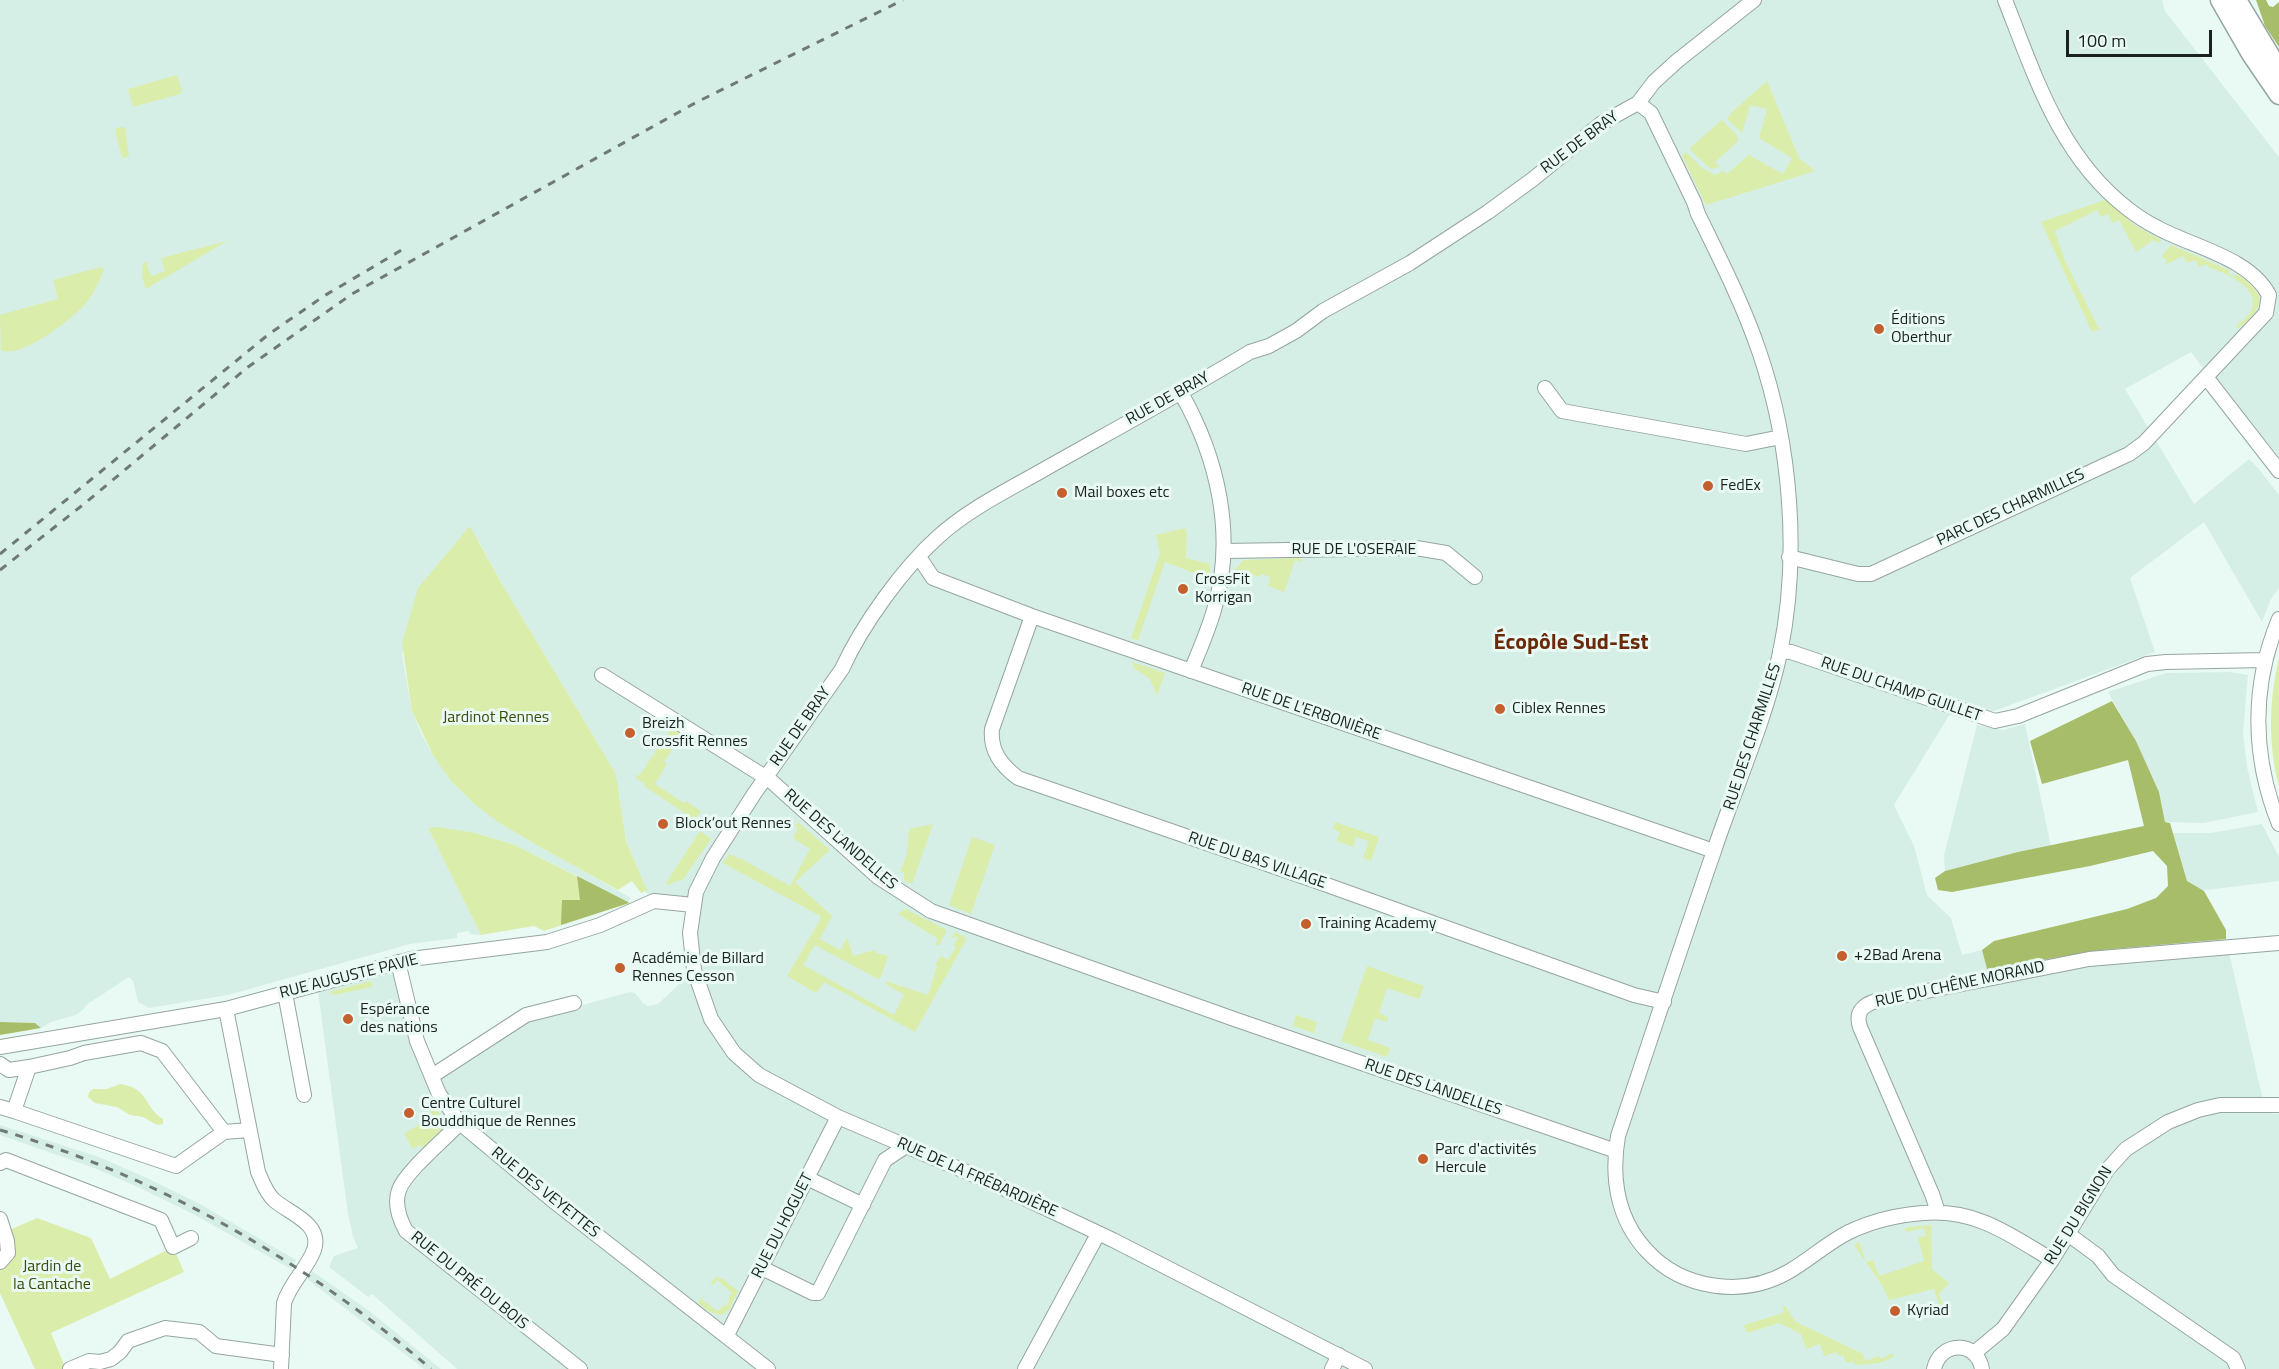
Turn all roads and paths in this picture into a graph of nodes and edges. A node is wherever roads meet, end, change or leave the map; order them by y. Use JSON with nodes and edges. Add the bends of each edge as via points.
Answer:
{"nodes":[{"id":1,"x":1754,"y":0,"type":"edge"},
{"id":2,"x":2005,"y":0,"type":"edge"},
{"id":3,"x":2220,"y":0,"type":"edge"},
{"id":4,"x":2237,"y":0,"type":"edge"},
{"id":5,"x":2279,"y":70,"type":"edge"},
{"id":6,"x":2279,"y":95,"type":"edge"},
{"id":7,"x":1638,"y":103,"type":"junction"},
{"id":8,"x":2206,"y":377,"type":"junction"},
{"id":9,"x":1545,"y":388,"type":"dead end"},
{"id":10,"x":1180,"y":393,"type":"junction"},
{"id":11,"x":1781,"y":437,"type":"junction"},
{"id":12,"x":2279,"y":471,"type":"edge"},
{"id":13,"x":1224,"y":551,"type":"junction"},
{"id":14,"x":920,"y":556,"type":"junction"},
{"id":15,"x":1790,"y":557,"type":"junction"},
{"id":16,"x":1475,"y":577,"type":"dead end"},
{"id":17,"x":1032,"y":616,"type":"junction"},
{"id":18,"x":2279,"y":619,"type":"edge"},
{"id":19,"x":1780,"y":651,"type":"junction"},
{"id":20,"x":2264,"y":660,"type":"junction"},
{"id":21,"x":606,"y":671,"type":"dead end"},
{"id":22,"x":1191,"y":671,"type":"junction"},
{"id":23,"x":765,"y":777,"type":"junction"},
{"id":24,"x":2279,"y":824,"type":"edge"},
{"id":25,"x":1714,"y":851,"type":"junction"},
{"id":26,"x":693,"y":905,"type":"junction"},
{"id":27,"x":2279,"y":943,"type":"edge"},
{"id":28,"x":398,"y":962,"type":"junction"},
{"id":29,"x":285,"y":993,"type":"junction"},
{"id":30,"x":1664,"y":1002,"type":"junction"},
{"id":31,"x":574,"y":1003,"type":"dead end"},
{"id":32,"x":226,"y":1009,"type":"junction"},
{"id":33,"x":0,"y":1047,"type":"edge"},
{"id":34,"x":0,"y":1064,"type":"edge"},
{"id":35,"x":29,"y":1067,"type":"junction"},
{"id":36,"x":432,"y":1076,"type":"junction"},
{"id":37,"x":304,"y":1095,"type":"dead end"},
{"id":38,"x":2279,"y":1105,"type":"edge"},
{"id":39,"x":0,"y":1107,"type":"edge"},
{"id":40,"x":14,"y":1111,"type":"junction"},
{"id":41,"x":838,"y":1117,"type":"junction"},
{"id":42,"x":460,"y":1123,"type":"junction"},
{"id":43,"x":249,"y":1130,"type":"junction"},
{"id":44,"x":224,"y":1132,"type":"junction"},
{"id":45,"x":906,"y":1146,"type":"junction"},
{"id":46,"x":1616,"y":1151,"type":"junction"},
{"id":47,"x":0,"y":1162,"type":"edge"},
{"id":48,"x":807,"y":1178,"type":"junction"},
{"id":49,"x":863,"y":1205,"type":"junction"},
{"id":50,"x":1938,"y":1212,"type":"junction"},
{"id":51,"x":0,"y":1219,"type":"edge"},
{"id":52,"x":1098,"y":1234,"type":"junction"},
{"id":53,"x":2068,"y":1234,"type":"junction"},
{"id":54,"x":191,"y":1238,"type":"dead end"},
{"id":55,"x":2052,"y":1260,"type":"junction"},
{"id":56,"x":0,"y":1262,"type":"edge"},
{"id":57,"x":762,"y":1268,"type":"junction"},
{"id":58,"x":727,"y":1335,"type":"junction"},
{"id":59,"x":1974,"y":1353,"type":"junction"},
{"id":60,"x":1339,"y":1355,"type":"junction"},
{"id":61,"x":282,"y":1362,"type":"edge"},
{"id":62,"x":70,"y":1369,"type":"edge"},
{"id":63,"x":580,"y":1369,"type":"edge"},
{"id":64,"x":768,"y":1369,"type":"edge"},
{"id":65,"x":1025,"y":1369,"type":"edge"},
{"id":66,"x":1332,"y":1369,"type":"edge"},
{"id":67,"x":1365,"y":1369,"type":"edge"},
{"id":68,"x":1934,"y":1369,"type":"edge"},
{"id":69,"x":1982,"y":1369,"type":"edge"},
{"id":70,"x":2238,"y":1369,"type":"edge"}],
"edges":[{"from":1,"to":7,"type":"street","name":"RUE DE BRAY","via":[[1677,61]]},
{"from":2,"to":8,"type":"street","name":"PARC DES CHARMILLES","via":[[2044,99],[2064,137],[2088,170],[2143,219],[2241,267],[2254,275],[2269,295],[2266,313]]},
{"from":3,"to":6,"type":"main road"},
{"from":4,"to":5,"type":"main road"},
{"from":7,"to":10,"type":"street","name":"RUE DE BRAY","via":[[1602,123],[1488,212],[1410,263],[1323,311],[1296,331],[1250,352]]},
{"from":7,"to":11,"type":"street","name":"RUE DES CHARMILLES","via":[[1734,288],[1771,389]]},
{"from":8,"to":12,"type":"street"},
{"from":8,"to":15,"type":"street","name":"PARC DES CHARMILLES","via":[[2129,454],[1878,571],[1858,574]]},
{"from":9,"to":11,"type":"street","via":[[1562,411],[1746,444]]},
{"from":10,"to":13,"type":"street","via":[[1214,470],[1221,500]]},
{"from":10,"to":14,"type":"street","name":"RUE DE BRAY","via":[[970,513],[937,537]]},
{"from":11,"to":15,"type":"street","name":"RUE DES CHARMILLES","via":[[1789,499]]},
{"from":13,"to":16,"type":"street","name":"RUE DE L'OSERAIE","via":[[1416,548],[1446,553]]},
{"from":13,"to":22,"type":"street","via":[[1214,611]]},
{"from":14,"to":17,"type":"street","name":"RUE DE L'ERBONIÈRE","via":[[933,578]]},
{"from":14,"to":23,"type":"street","name":"RUE DE BRAY","via":[[888,594],[842,669]]},
{"from":15,"to":19,"type":"street","name":"RUE DES CHARMILLES"},
{"from":17,"to":22,"type":"street","name":"RUE DE L'ERBONIÈRE"},
{"from":17,"to":30,"type":"street","name":"RUE DU BAS VILLAGE","via":[[991,738],[998,758],[1018,778],[1623,991]]},
{"from":18,"to":20,"type":"street"},
{"from":19,"to":20,"type":"street","name":"RUE DU CHAMP GUILLET","via":[[1995,721],[2018,717],[2147,664]]},
{"from":19,"to":25,"type":"street","name":"RUE DES CHARMILLES","via":[[1757,734]]},
{"from":20,"to":24,"type":"street","via":[[2258,735],[2261,767]]},
{"from":21,"to":23,"type":"street","name":"RUE DES LANDELLES","via":[[616,685]]},
{"from":22,"to":25,"type":"street","name":"RUE DE L'ERBONIÈRE"},
{"from":23,"to":26,"type":"street","name":"RUE DE BRAY","via":[[713,858]]},
{"from":23,"to":46,"type":"street","name":"RUE DES LANDELLES","via":[[877,876],[931,911]]},
{"from":25,"to":30,"type":"street","name":"RUE DES CHARMILLES"},
{"from":26,"to":28,"type":"street","name":"RUE AUGUSTE PAVIE","via":[[654,901],[560,939]]},
{"from":26,"to":41,"type":"street","name":"RUE DE LA FRÉBARDIÈRE","via":[[690,933],[694,970],[711,1019],[734,1053],[759,1075]]},
{"from":27,"to":50,"type":"street","name":"RUE DU CHÊNE MORAND","via":[[2089,959],[1876,1001],[1863,1007],[1858,1017],[1860,1027]]},
{"from":28,"to":29,"type":"street","name":"RUE AUGUSTE PAVIE"},
{"from":28,"to":36,"type":"street","name":"RUE DES VEYETTES","via":[[417,1041]]},
{"from":29,"to":32,"type":"street","name":"RUE AUGUSTE PAVIE"},
{"from":29,"to":37,"type":"street"},
{"from":30,"to":46,"type":"street","name":"RUE DES CHARMILLES"},
{"from":31,"to":36,"type":"street","via":[[526,1016]]},
{"from":32,"to":33,"type":"street","name":"RUE AUGUSTE PAVIE"},
{"from":32,"to":43,"type":"street"},
{"from":34,"to":35,"type":"street","via":[[9,1070]]},
{"from":35,"to":40,"type":"street"},
{"from":35,"to":44,"type":"street","via":[[141,1043],[162,1052]]},
{"from":36,"to":42,"type":"street","name":"RUE DES VEYETTES","via":[[439,1094]]},
{"from":38,"to":53,"type":"street","name":"RUE DU BIGNON","via":[[2220,1105],[2168,1122],[2116,1159]]},
{"from":39,"to":40,"type":"street"},
{"from":40,"to":44,"type":"street","via":[[176,1166]]},
{"from":41,"to":45,"type":"street","name":"RUE DE LA FRÉBARDIÈRE"},
{"from":41,"to":48,"type":"street","name":"RUE DU HOGUET"},
{"from":42,"to":58,"type":"street","name":"RUE DES VEYETTES","via":[[547,1196]]},
{"from":42,"to":63,"type":"street","name":"RUE DU PRÉ DU BOIS","via":[[402,1183],[397,1197],[402,1223],[406,1231]]},
{"from":43,"to":44,"type":"street"},
{"from":43,"to":61,"type":"street","via":[[255,1163],[267,1190],[274,1200],[299,1216],[311,1229],[315,1242],[284,1303]]},
{"from":45,"to":49,"type":"street","via":[[885,1160]]},
{"from":45,"to":52,"type":"street","name":"RUE DE LA FRÉBARDIÈRE"},
{"from":46,"to":50,"type":"street","via":[[1618,1197],[1637,1238],[1653,1257],[1678,1275],[1718,1287],[1745,1286],[1777,1277],[1840,1237],[1873,1222]]},
{"from":47,"to":54,"type":"street","via":[[6,1160],[161,1220],[173,1247]]},
{"from":48,"to":49,"type":"street"},
{"from":48,"to":57,"type":"street","name":"RUE DU HOGUET"},
{"from":49,"to":57,"type":"street","via":[[818,1293]]},
{"from":50,"to":55,"type":"street","via":[[1992,1224]]},
{"from":51,"to":56,"type":"street","via":[[8,1252]]},
{"from":52,"to":60,"type":"street","name":"RUE DE LA FRÉBARDIÈRE"},
{"from":52,"to":65,"type":"street"},
{"from":53,"to":55,"type":"street","name":"RUE DU BIGNON"},
{"from":53,"to":70,"type":"street","via":[[2098,1256],[2113,1275],[2233,1358]]},
{"from":55,"to":59,"type":"street","name":"RUE DU BIGNON","via":[[2003,1329]]},
{"from":57,"to":58,"type":"street","name":"RUE DU HOGUET"},
{"from":58,"to":64,"type":"street","name":"RUE DES VEYETTES"},
{"from":59,"to":68,"type":"street","via":[[1961,1347],[1947,1350],[1937,1359]]},
{"from":59,"to":69,"type":"street"},
{"from":60,"to":66,"type":"street"},
{"from":60,"to":67,"type":"street","name":"RUE DE LA FRÉBARDIÈRE"},
{"from":61,"to":62,"type":"street","via":[[216,1346],[198,1332],[165,1328],[128,1341],[111,1359],[89,1361]]}]}
